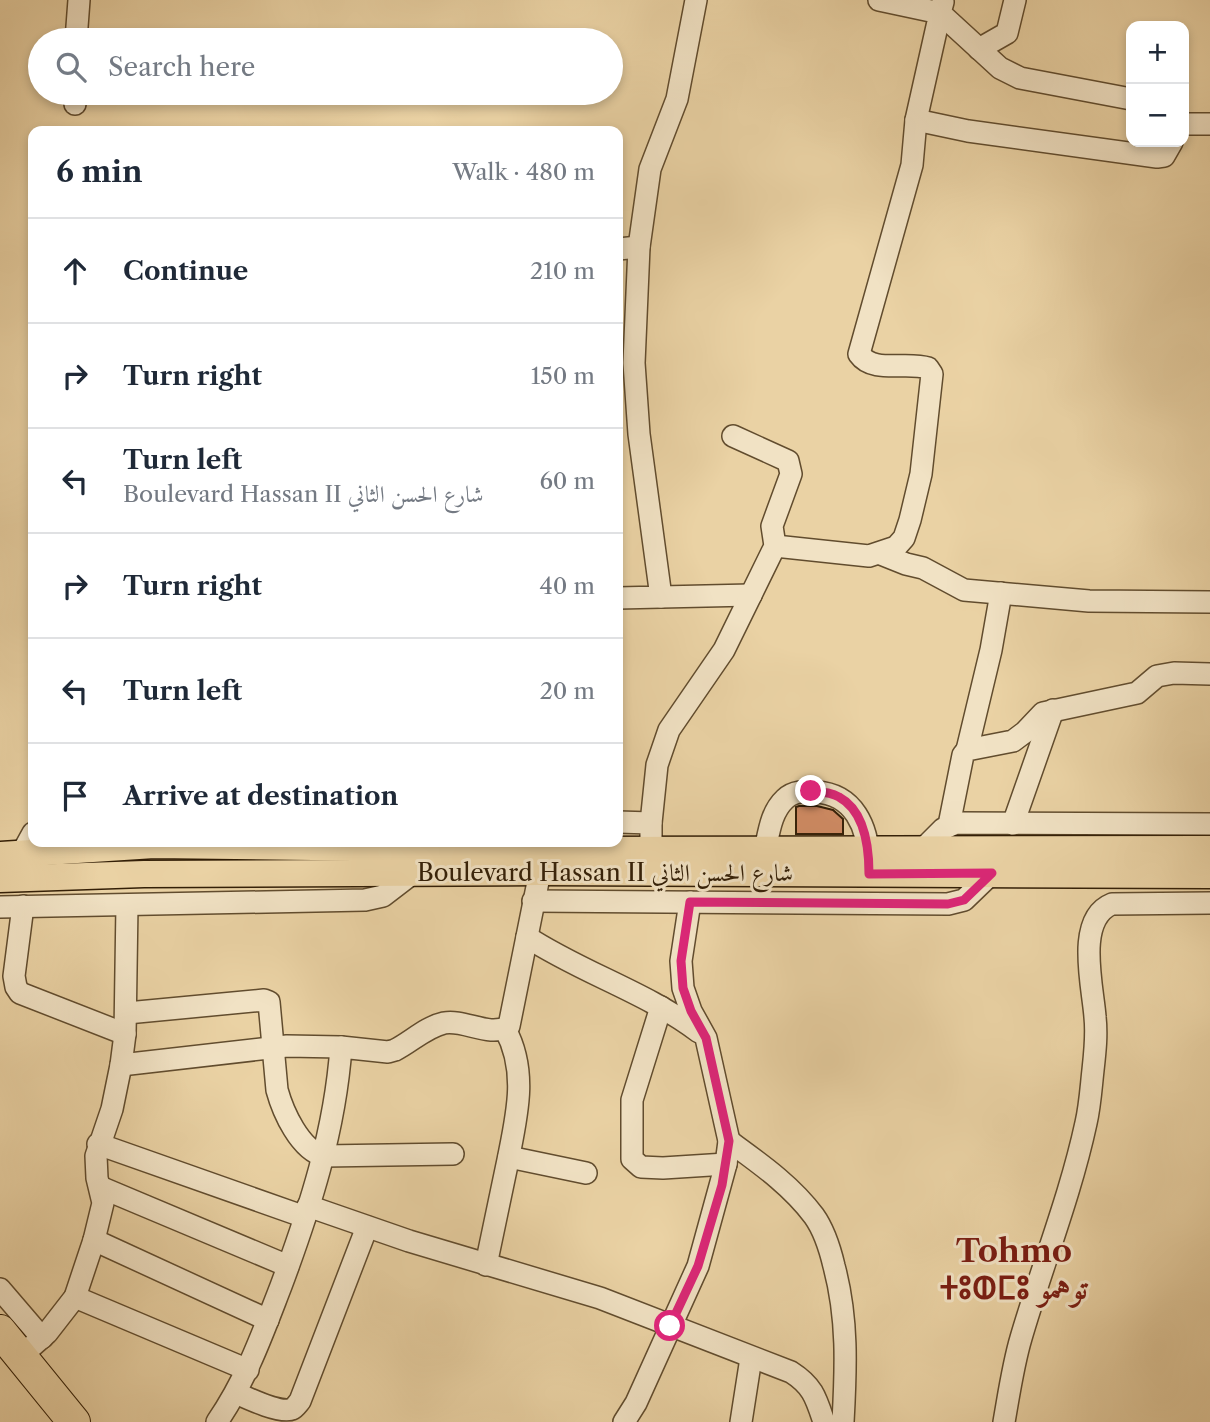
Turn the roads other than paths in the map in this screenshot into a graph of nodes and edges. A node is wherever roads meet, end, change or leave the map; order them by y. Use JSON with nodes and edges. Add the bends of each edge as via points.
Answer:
{"nodes":[{"id":1,"x":79,"y":0,"type":"edge"},
{"id":2,"x":696,"y":0,"type":"edge"},
{"id":3,"x":878,"y":0,"type":"edge"},
{"id":4,"x":1014,"y":0,"type":"edge"},
{"id":5,"x":942,"y":6,"type":"edge"},
{"id":6,"x":77,"y":28,"type":"edge"},
{"id":7,"x":979,"y":49,"type":"junction"},
{"id":8,"x":1126,"y":98,"type":"edge"},
{"id":9,"x":916,"y":120,"type":"junction"},
{"id":10,"x":1189,"y":124,"type":"edge"},
{"id":11,"x":1210,"y":124,"type":"edge"},
{"id":12,"x":1169,"y":147,"type":"edge"},
{"id":13,"x":628,"y":248,"type":"edge"},
{"id":14,"x":627,"y":401,"type":"edge"},
{"id":15,"x":733,"y":436,"type":"dead end"},
{"id":16,"x":775,"y":546,"type":"junction"},
{"id":17,"x":881,"y":554,"type":"junction"},
{"id":18,"x":1001,"y":593,"type":"junction"},
{"id":19,"x":751,"y":595,"type":"junction"},
{"id":20,"x":661,"y":597,"type":"junction"},
{"id":21,"x":623,"y":598,"type":"edge"},
{"id":22,"x":1210,"y":602,"type":"edge"},
{"id":23,"x":1210,"y":674,"type":"edge"},
{"id":24,"x":1053,"y":710,"type":"junction"},
{"id":25,"x":967,"y":750,"type":"junction"},
{"id":26,"x":623,"y":822,"type":"edge"},
{"id":27,"x":651,"y":822,"type":"junction"},
{"id":28,"x":1013,"y":824,"type":"junction"},
{"id":29,"x":1210,"y":824,"type":"edge"},
{"id":30,"x":949,"y":825,"type":"junction"},
{"id":31,"x":476,"y":847,"type":"edge"},
{"id":32,"x":651,"y":849,"type":"junction"},
{"id":33,"x":923,"y":849,"type":"junction"},
{"id":34,"x":1210,"y":849,"type":"edge"},
{"id":35,"x":765,"y":850,"type":"junction"},
{"id":36,"x":544,"y":854,"type":"edge"},
{"id":37,"x":869,"y":862,"type":"junction"},
{"id":38,"x":413,"y":873,"type":"junction"},
{"id":39,"x":992,"y":873,"type":"junction"},
{"id":40,"x":1210,"y":875,"type":"edge"},
{"id":41,"x":0,"y":878,"type":"edge"},
{"id":42,"x":533,"y":901,"type":"junction"},
{"id":43,"x":690,"y":902,"type":"junction"},
{"id":44,"x":1210,"y":903,"type":"edge"},
{"id":45,"x":127,"y":905,"type":"junction"},
{"id":46,"x":23,"y":906,"type":"junction"},
{"id":47,"x":0,"y":907,"type":"edge"},
{"id":48,"x":527,"y":937,"type":"junction"},
{"id":49,"x":14,"y":976,"type":"junction"},
{"id":50,"x":0,"y":996,"type":"edge"},
{"id":51,"x":661,"y":1007,"type":"junction"},
{"id":52,"x":126,"y":1023,"type":"junction"},
{"id":53,"x":505,"y":1029,"type":"junction"},
{"id":54,"x":706,"y":1038,"type":"junction"},
{"id":55,"x":341,"y":1047,"type":"junction"},
{"id":56,"x":274,"y":1048,"type":"junction"},
{"id":57,"x":121,"y":1065,"type":"junction"},
{"id":58,"x":729,"y":1141,"type":"junction"},
{"id":59,"x":98,"y":1144,"type":"junction"},
{"id":60,"x":453,"y":1154,"type":"dead end"},
{"id":61,"x":324,"y":1156,"type":"junction"},
{"id":62,"x":509,"y":1157,"type":"junction"},
{"id":63,"x":726,"y":1164,"type":"junction"},
{"id":64,"x":586,"y":1173,"type":"dead end"},
{"id":65,"x":100,"y":1187,"type":"junction"},
{"id":66,"x":306,"y":1211,"type":"junction"},
{"id":67,"x":367,"y":1227,"type":"junction"},
{"id":68,"x":94,"y":1240,"type":"junction"},
{"id":69,"x":486,"y":1265,"type":"junction"},
{"id":70,"x":288,"y":1266,"type":"junction"},
{"id":71,"x":0,"y":1289,"type":"edge"},
{"id":72,"x":75,"y":1297,"type":"junction"},
{"id":73,"x":268,"y":1320,"type":"junction"},
{"id":74,"x":670,"y":1326,"type":"junction"},
{"id":75,"x":0,"y":1331,"type":"edge"},
{"id":76,"x":21,"y":1350,"type":"edge"},
{"id":77,"x":751,"y":1358,"type":"junction"},
{"id":78,"x":248,"y":1370,"type":"junction"},
{"id":79,"x":236,"y":1393,"type":"junction"},
{"id":80,"x":51,"y":1422,"type":"edge"},
{"id":81,"x":74,"y":1422,"type":"edge"},
{"id":82,"x":217,"y":1422,"type":"edge"},
{"id":83,"x":624,"y":1422,"type":"edge"},
{"id":84,"x":741,"y":1422,"type":"edge"},
{"id":85,"x":824,"y":1422,"type":"edge"},
{"id":86,"x":843,"y":1422,"type":"edge"},
{"id":87,"x":1004,"y":1422,"type":"edge"}],
"edges":[{"from":1,"to":6,"type":"street"},
{"from":2,"to":13,"type":"street","via":[[677,100],[650,169]]},
{"from":3,"to":5,"type":"street"},
{"from":4,"to":7,"type":"street","via":[[1007,33]]},
{"from":5,"to":7,"type":"street"},
{"from":5,"to":9,"type":"street"},
{"from":7,"to":8,"type":"street","via":[[1020,78]]},
{"from":9,"to":12,"type":"street","via":[[1157,157],[1164,156]]},
{"from":9,"to":17,"type":"street","via":[[912,165],[859,354],[864,361],[878,365],[923,366],[932,374],[921,474],[910,520],[897,547]]},
{"from":10,"to":11,"type":"street"},
{"from":13,"to":14,"type":"street","via":[[634,363]]},
{"from":14,"to":20,"type":"street"},
{"from":15,"to":16,"type":"street","via":[[791,465],[772,526]]},
{"from":16,"to":17,"type":"street"},
{"from":16,"to":19,"type":"street"},
{"from":17,"to":18,"type":"street","via":[[923,568],[964,590]]},
{"from":18,"to":22,"type":"street","via":[[1089,601]]},
{"from":18,"to":25,"type":"street"},
{"from":19,"to":20,"type":"street"},
{"from":19,"to":27,"type":"street","via":[[724,650],[669,730],[657,765]]},
{"from":20,"to":21,"type":"street"},
{"from":23,"to":24,"type":"street","via":[[1157,676],[1137,693]]},
{"from":24,"to":25,"type":"street","via":[[1043,713],[1013,741]]},
{"from":24,"to":28,"type":"street"},
{"from":25,"to":30,"type":"street"},
{"from":26,"to":27,"type":"street"},
{"from":27,"to":32,"type":"street"},
{"from":28,"to":29,"type":"street"},
{"from":28,"to":30,"type":"street"},
{"from":30,"to":33,"type":"street"},
{"from":31,"to":36,"type":"main road","name":"Boulevard Hassan II شارع الحسن الثاني"},
{"from":32,"to":35,"type":"main road","name":"Boulevard Hassan II شارع الحسن الثاني"},
{"from":32,"to":36,"type":"main road","name":"Boulevard Hassan II شارع الحسن الثاني"},
{"from":33,"to":34,"type":"main road","name":"Boulevard Hassan II شارع الحسن الثاني"},
{"from":33,"to":37,"type":"main road","name":"Boulevard Hassan II شارع الحسن الثاني"},
{"from":35,"to":37,"type":"main road","name":"Boulevard Hassan II شارع الحسن الثاني"},
{"from":35,"to":37,"type":"street","via":[[771,822],[782,802],[797,792],[831,793],[849,804],[861,826]]},
{"from":36,"to":37,"type":"main road","name":"Boulevard Hassan II شارع الحسن الثاني"},
{"from":36,"to":38,"type":"main road","name":"Boulevard Hassan II شارع الحسن الثاني"},
{"from":36,"to":42,"type":"street"},
{"from":37,"to":39,"type":"main road","name":"Boulevard Hassan II شارع الحسن الثاني"},
{"from":38,"to":41,"type":"main road","name":"Boulevard Hassan II شارع الحسن الثاني"},
{"from":38,"to":45,"type":"street","via":[[383,896],[365,900]]},
{"from":39,"to":40,"type":"main road","name":"Boulevard Hassan II شارع الحسن الثاني"},
{"from":39,"to":43,"type":"street","via":[[964,900],[948,904]]},
{"from":42,"to":43,"type":"street"},
{"from":42,"to":48,"type":"street"},
{"from":43,"to":54,"type":"street","via":[[681,961],[683,988]]},
{"from":44,"to":87,"type":"street","via":[[1112,904],[1097,914],[1088,964],[1096,1043],[1087,1121],[1020,1340]]},
{"from":45,"to":46,"type":"street"},
{"from":45,"to":52,"type":"street"},
{"from":46,"to":47,"type":"street"},
{"from":46,"to":49,"type":"street"},
{"from":48,"to":51,"type":"street"},
{"from":48,"to":53,"type":"street","via":[[512,1020]]},
{"from":49,"to":50,"type":"street"},
{"from":49,"to":52,"type":"street","via":[[16,987],[29,999]]},
{"from":51,"to":54,"type":"street"},
{"from":51,"to":63,"type":"street","via":[[632,1100],[632,1159],[641,1167]]},
{"from":52,"to":56,"type":"street","via":[[264,1000],[271,1006]]},
{"from":52,"to":57,"type":"street"},
{"from":53,"to":55,"type":"street","via":[[445,1023],[395,1050]]},
{"from":53,"to":62,"type":"street","via":[[514,1045],[520,1082]]},
{"from":54,"to":58,"type":"street"},
{"from":55,"to":56,"type":"street"},
{"from":55,"to":61,"type":"street"},
{"from":56,"to":57,"type":"street"},
{"from":56,"to":61,"type":"street","via":[[281,1103],[309,1148]]},
{"from":57,"to":59,"type":"street","via":[[112,1109]]},
{"from":58,"to":63,"type":"street"},
{"from":58,"to":86,"type":"street","via":[[780,1180],[815,1217],[829,1247],[845,1314]]},
{"from":59,"to":65,"type":"street","via":[[95,1165]]},
{"from":59,"to":66,"type":"street"},
{"from":60,"to":61,"type":"street"},
{"from":61,"to":66,"type":"street"},
{"from":62,"to":64,"type":"street"},
{"from":62,"to":69,"type":"street"},
{"from":63,"to":74,"type":"street","via":[[698,1266]]},
{"from":65,"to":68,"type":"street","via":[[103,1203]]},
{"from":65,"to":70,"type":"street"},
{"from":66,"to":67,"type":"street"},
{"from":66,"to":70,"type":"street"},
{"from":67,"to":69,"type":"street"},
{"from":67,"to":79,"type":"street","via":[[295,1408],[275,1408]]},
{"from":68,"to":72,"type":"street"},
{"from":68,"to":73,"type":"street"},
{"from":69,"to":74,"type":"street","via":[[600,1298]]},
{"from":70,"to":73,"type":"street"},
{"from":71,"to":76,"type":"street"},
{"from":72,"to":76,"type":"street"},
{"from":72,"to":78,"type":"street"},
{"from":73,"to":78,"type":"street"},
{"from":74,"to":77,"type":"street"},
{"from":74,"to":83,"type":"street"},
{"from":75,"to":76,"type":"highway"},
{"from":76,"to":80,"type":"highway"},
{"from":76,"to":81,"type":"highway"},
{"from":77,"to":84,"type":"street"},
{"from":77,"to":85,"type":"street","via":[[806,1381]]},
{"from":78,"to":79,"type":"street"},
{"from":79,"to":82,"type":"street"}]}
